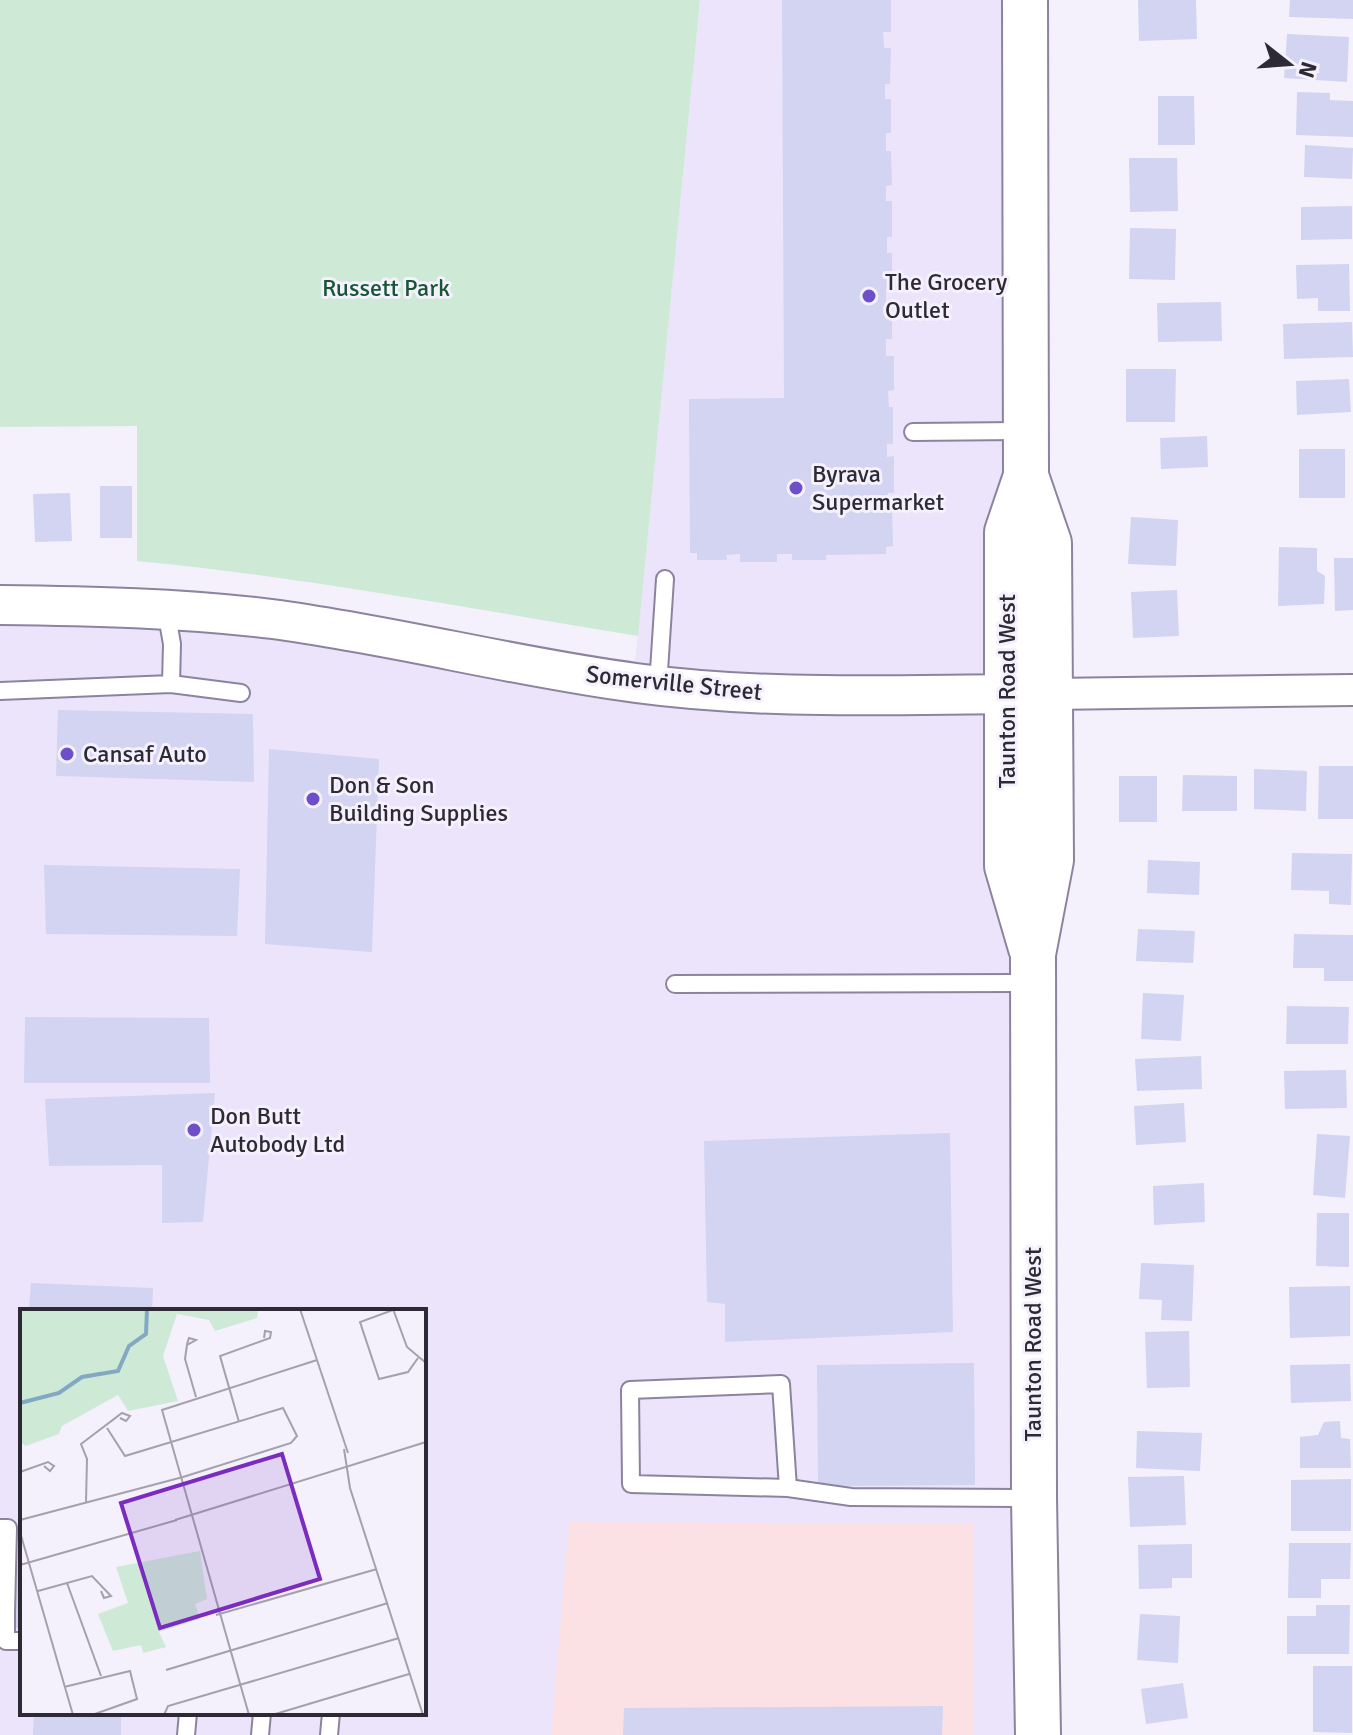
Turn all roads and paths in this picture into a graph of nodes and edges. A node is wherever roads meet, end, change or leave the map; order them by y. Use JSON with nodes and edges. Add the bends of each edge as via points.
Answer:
{"nodes":[{"id":1,"x":1025,"y":0,"type":"edge"},
{"id":2,"x":1026,"y":431,"type":"junction"},
{"id":3,"x":913,"y":432,"type":"dead end"},
{"id":4,"x":1026,"y":476,"type":"junction"},
{"id":5,"x":665,"y":579,"type":"dead end"},
{"id":6,"x":0,"y":605,"type":"edge"},
{"id":7,"x":166,"y":609,"type":"junction"},
{"id":8,"x":171,"y":684,"type":"junction"},
{"id":9,"x":658,"y":686,"type":"junction"},
{"id":10,"x":1353,"y":690,"type":"edge"},
{"id":11,"x":0,"y":691,"type":"edge"},
{"id":12,"x":241,"y":693,"type":"dead end"},
{"id":13,"x":1007,"y":694,"type":"junction"},
{"id":14,"x":1050,"y":694,"type":"junction"},
{"id":15,"x":1033,"y":968,"type":"junction"},
{"id":16,"x":675,"y":984,"type":"dead end"},
{"id":17,"x":788,"y":1488,"type":"junction"},
{"id":18,"x":1034,"y":1498,"type":"junction"},
{"id":19,"x":0,"y":1528,"type":"edge"},
{"id":20,"x":3,"y":1612,"type":"edge"},
{"id":21,"x":20,"y":1641,"type":"edge"},
{"id":22,"x":188,"y":1715,"type":"edge"},
{"id":23,"x":262,"y":1715,"type":"edge"},
{"id":24,"x":331,"y":1715,"type":"edge"},
{"id":25,"x":186,"y":1735,"type":"edge"},
{"id":26,"x":260,"y":1735,"type":"edge"},
{"id":27,"x":329,"y":1735,"type":"edge"},
{"id":28,"x":1038,"y":1735,"type":"edge"}],
"edges":[{"from":1,"to":2,"type":"main road","name":"Taunton Road West"},
{"from":2,"to":3,"type":"lane"},
{"from":2,"to":4,"type":"main road","name":"Taunton Road West"},
{"from":4,"to":13,"type":"main road","name":"Taunton Road West","via":[[1007,532]]},
{"from":4,"to":14,"type":"main road","name":"Taunton Road West","via":[[1049,543]]},
{"from":5,"to":9,"type":"lane"},
{"from":6,"to":7,"type":"street","name":"Somerville Street"},
{"from":7,"to":8,"type":"lane"},
{"from":7,"to":9,"type":"street","name":"Somerville Street","via":[[275,620]]},
{"from":8,"to":11,"type":"lane"},
{"from":8,"to":12,"type":"lane"},
{"from":9,"to":13,"type":"street","name":"Somerville Street","via":[[810,696]]},
{"from":10,"to":14,"type":"street","name":"Somerville Street"},
{"from":13,"to":14,"type":"street","name":"Somerville Street"},
{"from":13,"to":15,"type":"main road","name":"Taunton Road West","via":[[1007,866]]},
{"from":14,"to":15,"type":"main road","name":"Taunton Road West","via":[[1051,860]]},
{"from":15,"to":16,"type":"lane"},
{"from":15,"to":18,"type":"main road","name":"Taunton Road West"},
{"from":17,"to":17,"type":"lane","via":[[781,1384],[630,1390],[631,1484]]},
{"from":17,"to":18,"type":"lane","via":[[851,1497]]},
{"from":18,"to":28,"type":"main road","name":"Taunton Road West"},
{"from":19,"to":20,"type":"lane","via":[[8,1528]]},
{"from":20,"to":21,"type":"lane","via":[[6,1641]]},
{"from":22,"to":25,"type":"lane"},
{"from":23,"to":26,"type":"lane"},
{"from":24,"to":27,"type":"lane"}]}
